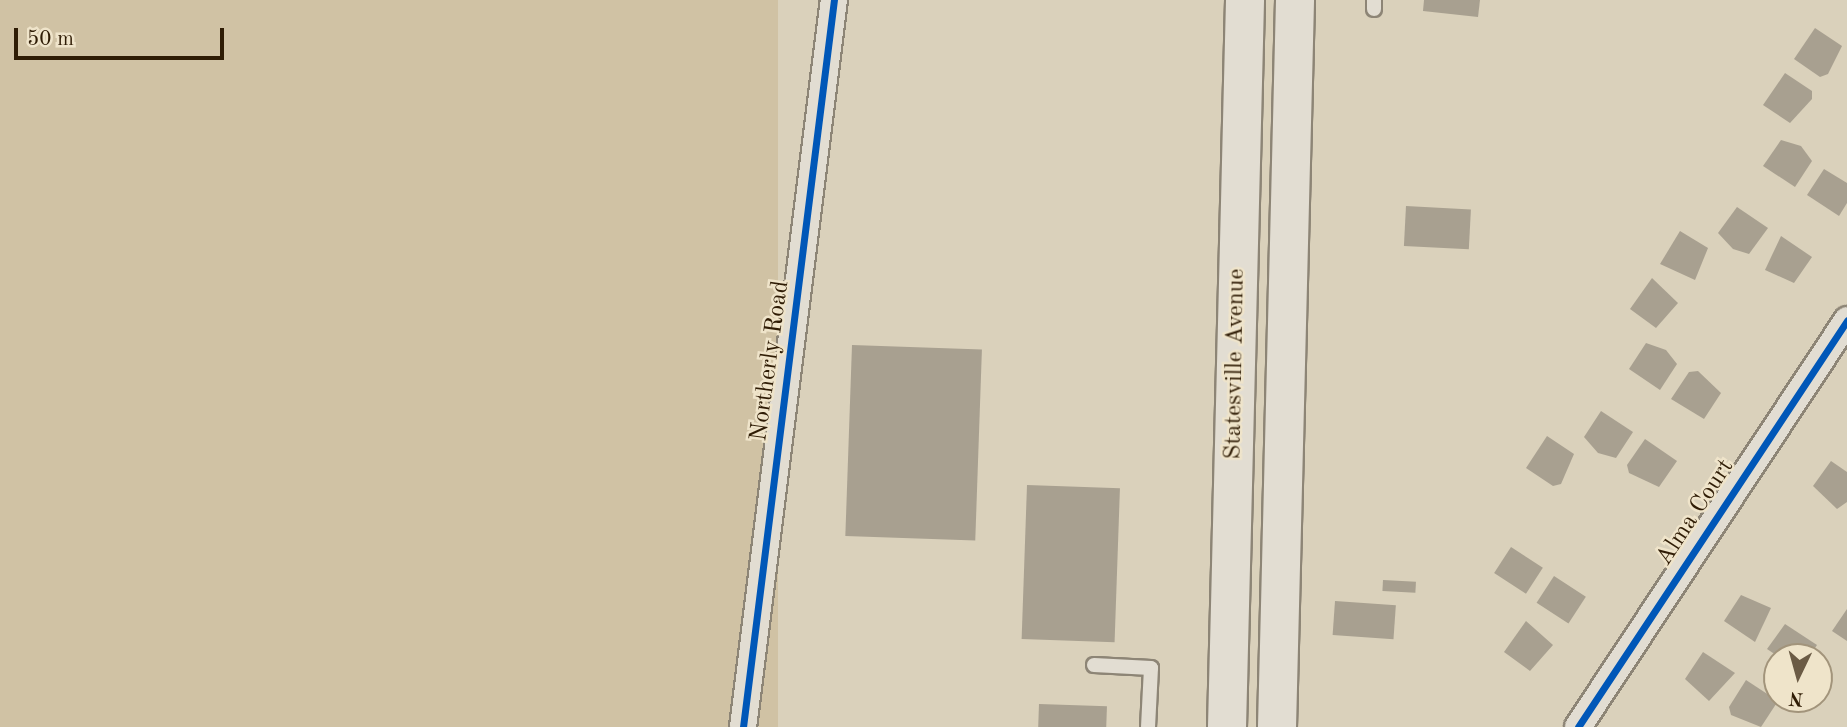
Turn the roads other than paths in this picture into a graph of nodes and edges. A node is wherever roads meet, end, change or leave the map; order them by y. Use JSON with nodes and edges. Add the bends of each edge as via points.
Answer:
{"nodes":[{"id":1,"x":834,"y":0,"type":"edge"},
{"id":2,"x":1245,"y":0,"type":"edge"},
{"id":3,"x":1295,"y":0,"type":"edge"},
{"id":4,"x":1847,"y":320,"type":"edge"},
{"id":5,"x":1094,"y":665,"type":"dead end"},
{"id":6,"x":743,"y":727,"type":"edge"},
{"id":7,"x":1148,"y":727,"type":"edge"},
{"id":8,"x":1227,"y":727,"type":"edge"},
{"id":9,"x":1277,"y":727,"type":"edge"},
{"id":10,"x":1578,"y":727,"type":"edge"}],
"edges":[{"from":1,"to":6,"type":"street","name":"Northerly Road"},
{"from":2,"to":8,"type":"main road","name":"Statesville Avenue"},
{"from":3,"to":9,"type":"main road","name":"Statesville Avenue"},
{"from":4,"to":10,"type":"street","name":"Alma Court"},
{"from":5,"to":7,"type":"lane","via":[[1151,668]]}]}
